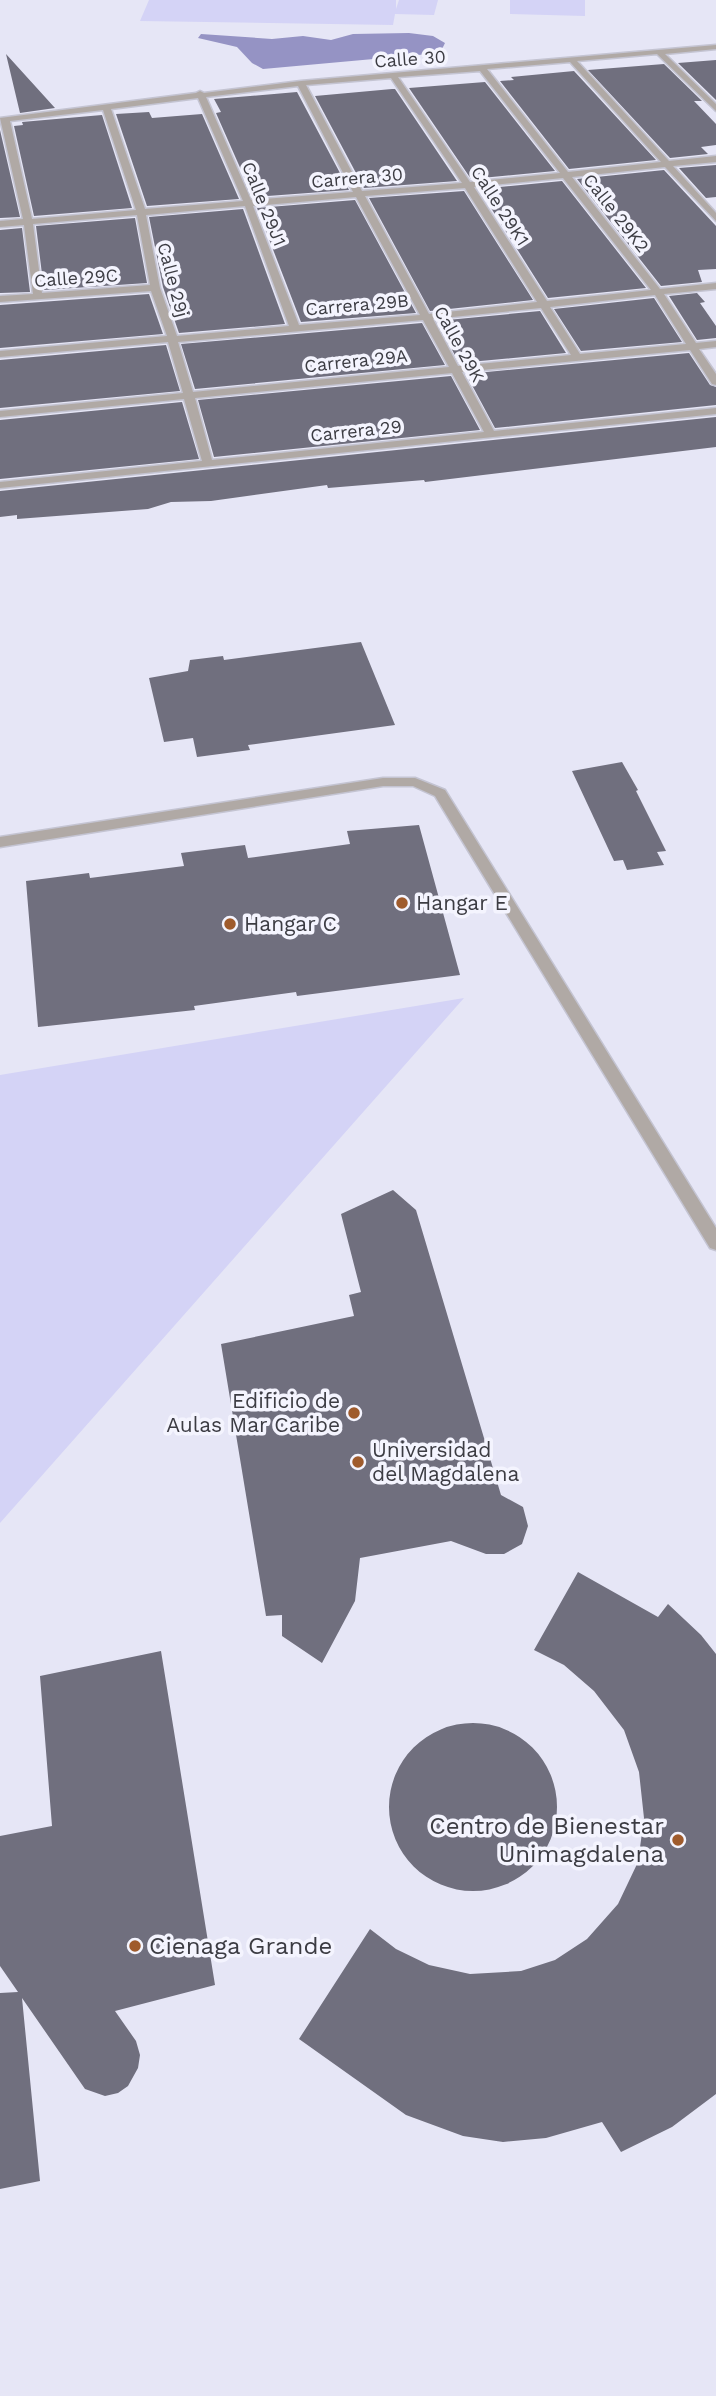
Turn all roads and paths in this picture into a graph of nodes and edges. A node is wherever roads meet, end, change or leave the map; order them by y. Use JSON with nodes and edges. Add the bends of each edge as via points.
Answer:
{"nodes":[{"id":1,"x":716,"y":47,"type":"edge"},
{"id":2,"x":659,"y":52,"type":"junction"},
{"id":3,"x":572,"y":61,"type":"junction"},
{"id":4,"x":483,"y":69,"type":"junction"},
{"id":5,"x":393,"y":75,"type":"junction"},
{"id":6,"x":301,"y":83,"type":"junction"},
{"id":7,"x":200,"y":93,"type":"junction"},
{"id":8,"x":106,"y":105,"type":"junction"},
{"id":9,"x":716,"y":109,"type":"edge"},
{"id":10,"x":3,"y":120,"type":"edge"},
{"id":11,"x":716,"y":159,"type":"edge"},
{"id":12,"x":667,"y":164,"type":"junction"},
{"id":13,"x":566,"y":174,"type":"junction"},
{"id":14,"x":468,"y":185,"type":"junction"},
{"id":15,"x":359,"y":194,"type":"junction"},
{"id":16,"x":247,"y":203,"type":"junction"},
{"id":17,"x":141,"y":212,"type":"junction"},
{"id":18,"x":716,"y":218,"type":"edge"},
{"id":19,"x":28,"y":222,"type":"junction"},
{"id":20,"x":0,"y":224,"type":"edge"},
{"id":21,"x":716,"y":286,"type":"edge"},
{"id":22,"x":155,"y":288,"type":"junction"},
{"id":23,"x":659,"y":293,"type":"junction"},
{"id":24,"x":38,"y":297,"type":"junction"},
{"id":25,"x":0,"y":299,"type":"edge"},
{"id":26,"x":544,"y":303,"type":"junction"},
{"id":27,"x":426,"y":317,"type":"junction"},
{"id":28,"x":295,"y":328,"type":"junction"},
{"id":29,"x":172,"y":337,"type":"junction"},
{"id":30,"x":716,"y":344,"type":"edge"},
{"id":31,"x":695,"y":346,"type":"junction"},
{"id":32,"x":0,"y":354,"type":"edge"},
{"id":33,"x":577,"y":357,"type":"junction"},
{"id":34,"x":455,"y":369,"type":"junction"},
{"id":35,"x":716,"y":382,"type":"edge"},
{"id":36,"x":188,"y":396,"type":"junction"},
{"id":37,"x":716,"y":411,"type":"edge"},
{"id":38,"x":0,"y":414,"type":"edge"},
{"id":39,"x":491,"y":435,"type":"junction"},
{"id":40,"x":208,"y":464,"type":"junction"},
{"id":41,"x":0,"y":485,"type":"edge"},
{"id":42,"x":0,"y":842,"type":"edge"},
{"id":43,"x":716,"y":1243,"type":"edge"}],
"edges":[{"from":1,"to":2,"type":"street","name":"Calle 30"},
{"from":2,"to":3,"type":"street","name":"Calle 30"},
{"from":2,"to":9,"type":"street"},
{"from":3,"to":4,"type":"street","name":"Calle 30"},
{"from":3,"to":12,"type":"street"},
{"from":4,"to":5,"type":"street","name":"Calle 30"},
{"from":4,"to":13,"type":"street","name":"Calle 29K2"},
{"from":5,"to":6,"type":"street","name":"Calle 30"},
{"from":5,"to":14,"type":"street","name":"Calle 29K1"},
{"from":6,"to":7,"type":"street","name":"Calle 30"},
{"from":6,"to":15,"type":"street","name":"Calle 29K"},
{"from":7,"to":8,"type":"street","name":"Calle 30"},
{"from":7,"to":16,"type":"street","name":"Calle 29J1"},
{"from":8,"to":10,"type":"street","name":"Calle 30"},
{"from":8,"to":17,"type":"street","name":"Calle 29j"},
{"from":10,"to":19,"type":"street"},
{"from":11,"to":12,"type":"street","name":"Carrera 30"},
{"from":12,"to":13,"type":"street","name":"Carrera 30"},
{"from":12,"to":18,"type":"street"},
{"from":13,"to":14,"type":"street","name":"Carrera 30"},
{"from":13,"to":23,"type":"street","name":"Calle 29K2"},
{"from":14,"to":15,"type":"street","name":"Carrera 30"},
{"from":14,"to":26,"type":"street","name":"Calle 29K1"},
{"from":15,"to":16,"type":"street","name":"Carrera 30"},
{"from":15,"to":27,"type":"street","name":"Calle 29K"},
{"from":16,"to":17,"type":"street","name":"Carrera 30"},
{"from":16,"to":28,"type":"street","name":"Calle 29J1"},
{"from":17,"to":19,"type":"street","name":"Carrera 30"},
{"from":17,"to":22,"type":"street","name":"Calle 29j"},
{"from":19,"to":20,"type":"street","name":"Carrera 30"},
{"from":19,"to":24,"type":"street"},
{"from":21,"to":23,"type":"street","name":"Carrera 29B"},
{"from":22,"to":24,"type":"street","name":"Calle 29C"},
{"from":22,"to":29,"type":"street","name":"Calle 29j"},
{"from":23,"to":26,"type":"street","name":"Carrera 29B"},
{"from":23,"to":31,"type":"street","name":"Calle 29K2"},
{"from":24,"to":25,"type":"street","name":"Calle 29C"},
{"from":26,"to":27,"type":"street","name":"Carrera 29B"},
{"from":26,"to":33,"type":"street","name":"Calle 29K1"},
{"from":27,"to":28,"type":"street","name":"Carrera 29B"},
{"from":27,"to":34,"type":"street","name":"Calle 29K"},
{"from":28,"to":29,"type":"street","name":"Carrera 29B"},
{"from":29,"to":32,"type":"street","name":"Carrera 29B"},
{"from":29,"to":36,"type":"street","name":"Calle 29j"},
{"from":30,"to":31,"type":"street","name":"Carrera 29A"},
{"from":31,"to":33,"type":"street","name":"Carrera 29A"},
{"from":31,"to":35,"type":"street","name":"Calle 29K2"},
{"from":33,"to":34,"type":"street","name":"Carrera 29A"},
{"from":34,"to":36,"type":"street","name":"Carrera 29A"},
{"from":34,"to":39,"type":"street","name":"Calle 29K"},
{"from":36,"to":38,"type":"street","name":"Carrera 29A"},
{"from":36,"to":40,"type":"street","name":"Calle 29j"},
{"from":37,"to":39,"type":"street","name":"Carrera 29"},
{"from":39,"to":40,"type":"street","name":"Carrera 29"},
{"from":40,"to":41,"type":"street","name":"Carrera 29"},
{"from":42,"to":43,"type":"street","via":[[383,782],[415,782],[440,793]]}]}
